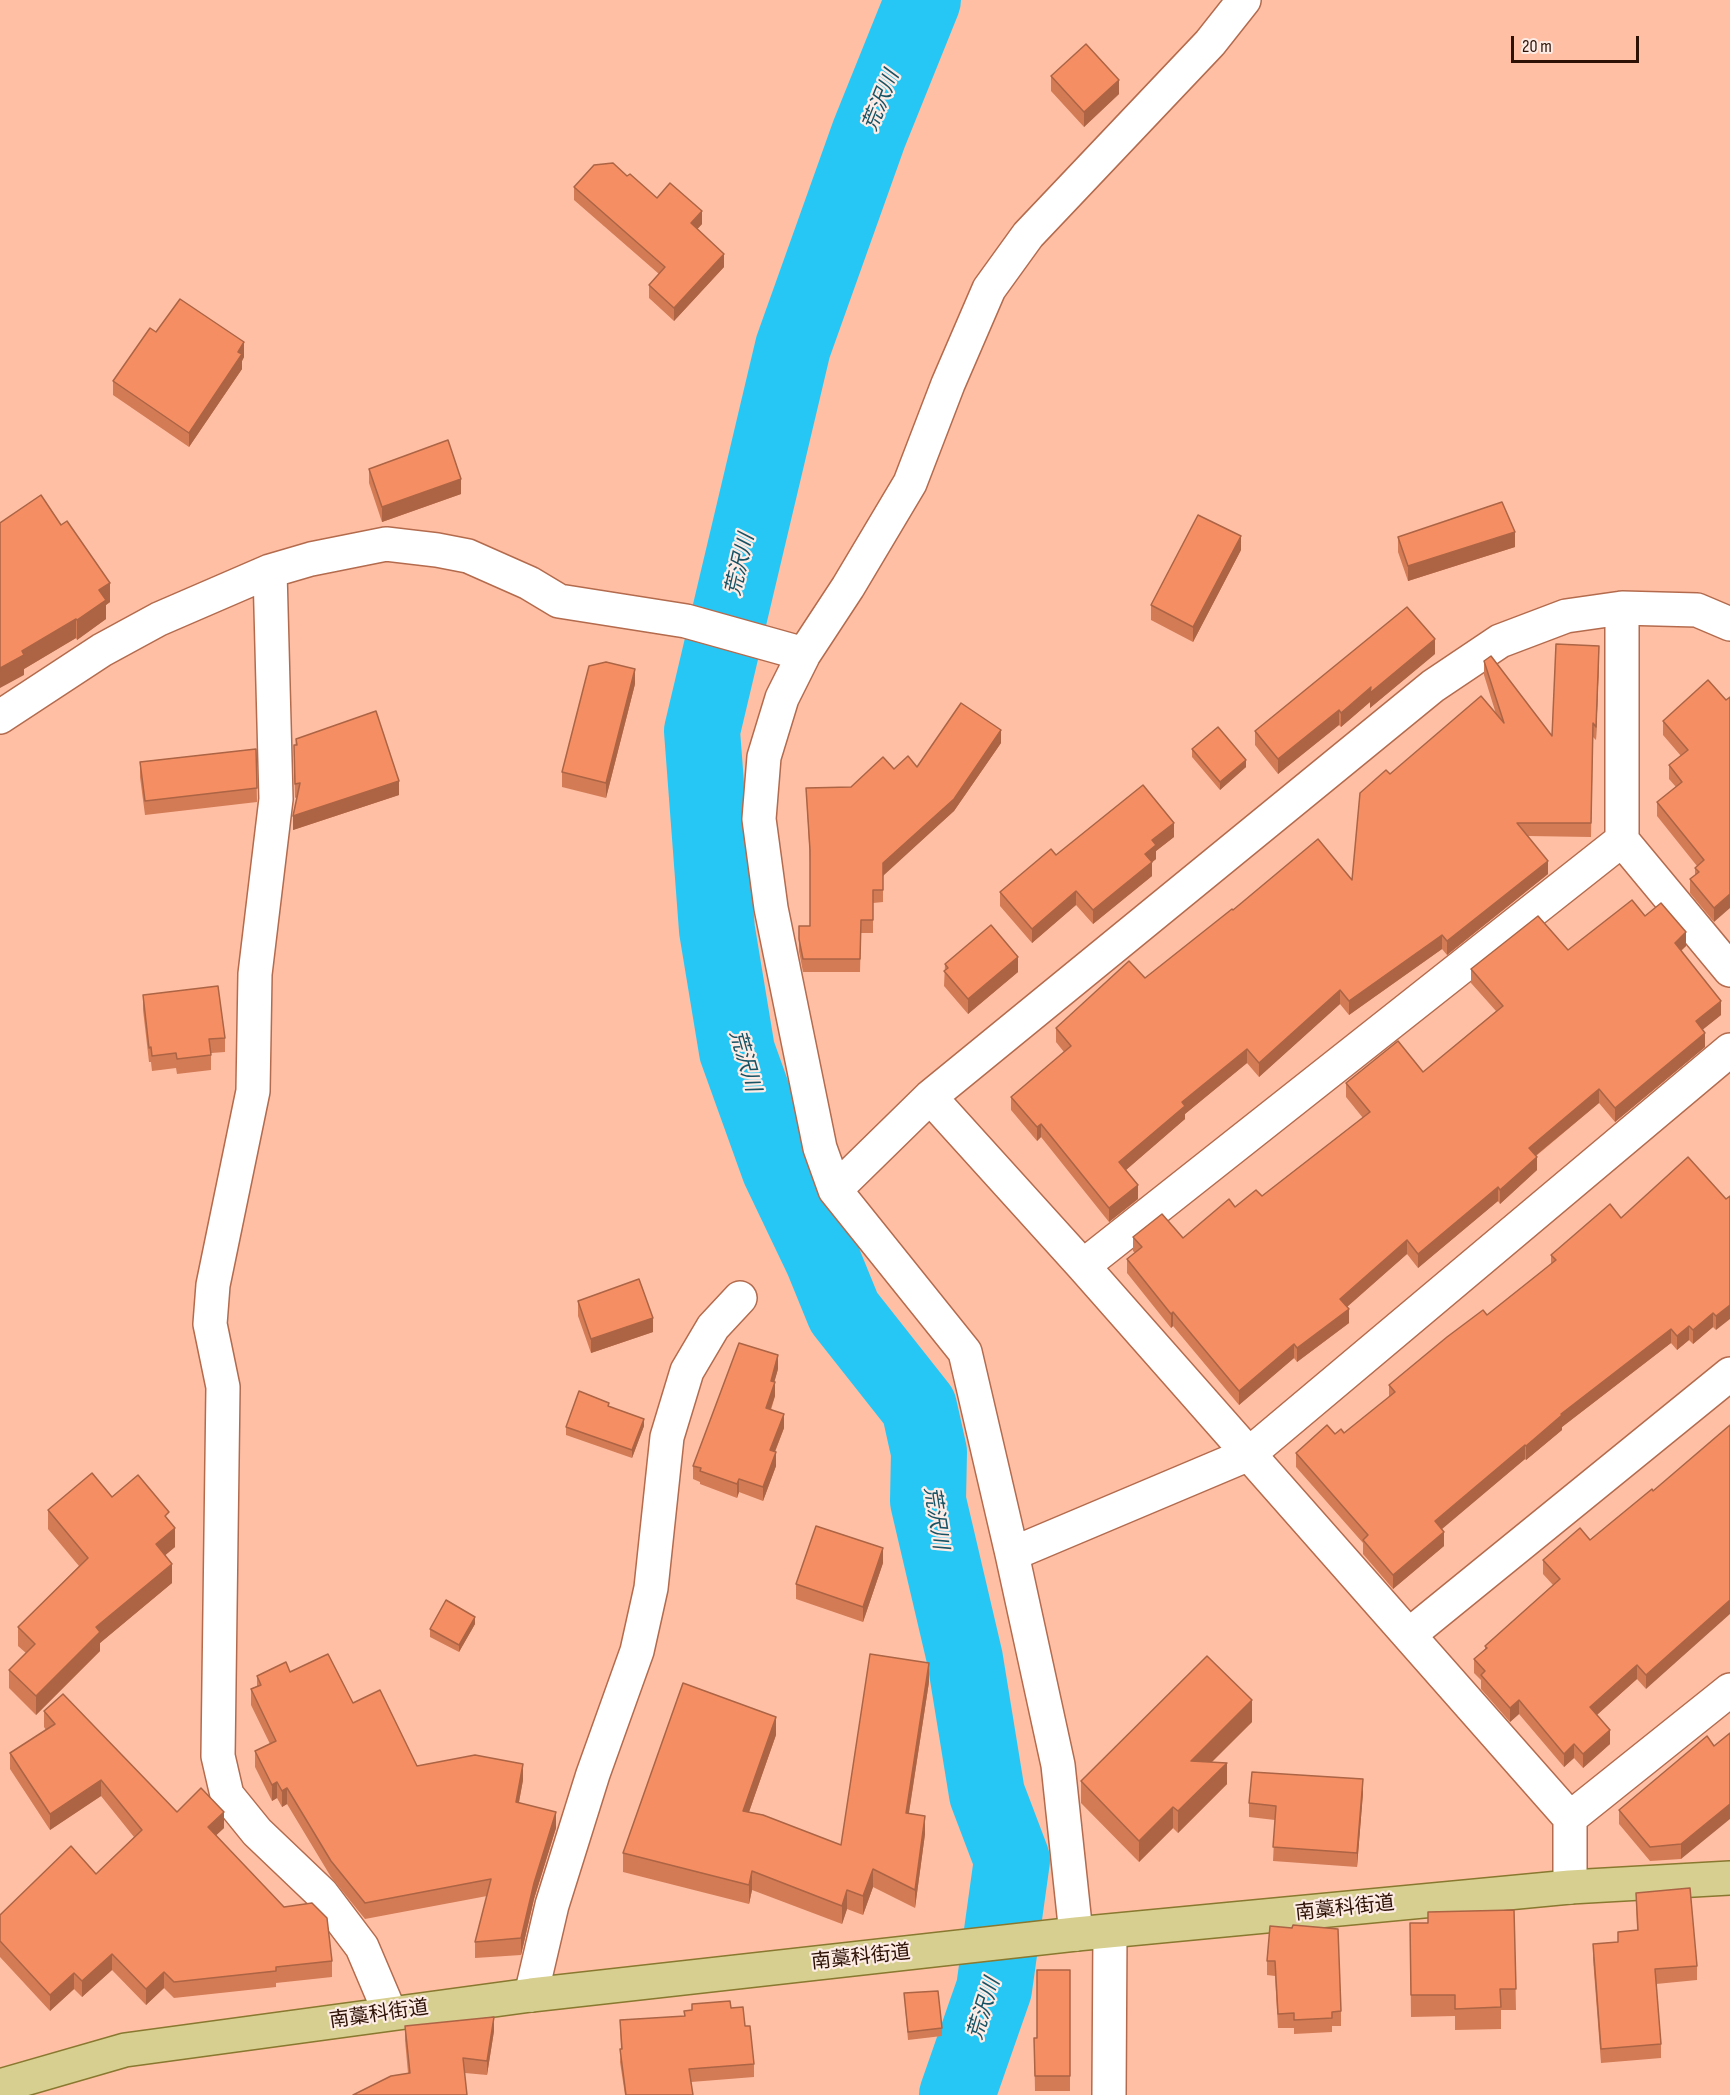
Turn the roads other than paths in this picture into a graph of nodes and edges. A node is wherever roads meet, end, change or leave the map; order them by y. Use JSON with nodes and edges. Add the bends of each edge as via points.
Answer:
{"nodes":[{"id":1,"x":1244,"y":0,"type":"edge"},
{"id":2,"x":270,"y":571,"type":"junction"},
{"id":3,"x":1622,"y":609,"type":"junction"},
{"id":4,"x":1730,"y":624,"type":"edge"},
{"id":5,"x":792,"y":650,"type":"junction"},
{"id":6,"x":0,"y":717,"type":"edge"},
{"id":7,"x":1622,"y":840,"type":"junction"},
{"id":8,"x":1730,"y":970,"type":"edge"},
{"id":9,"x":1730,"y":1050,"type":"edge"},
{"id":10,"x":930,"y":1097,"type":"junction"},
{"id":11,"x":835,"y":1190,"type":"junction"},
{"id":12,"x":1083,"y":1266,"type":"junction"},
{"id":13,"x":740,"y":1298,"type":"dead end"},
{"id":14,"x":1730,"y":1374,"type":"edge"},
{"id":15,"x":1249,"y":1454,"type":"junction"},
{"id":16,"x":1012,"y":1554,"type":"junction"},
{"id":17,"x":1409,"y":1635,"type":"junction"},
{"id":18,"x":1730,"y":1690,"type":"edge"},
{"id":19,"x":1570,"y":1818,"type":"junction"},
{"id":20,"x":1730,"y":1878,"type":"edge"},
{"id":21,"x":1570,"y":1887,"type":"junction"},
{"id":22,"x":1110,"y":1932,"type":"junction"},
{"id":23,"x":1076,"y":1934,"type":"junction"},
{"id":24,"x":531,"y":1995,"type":"junction"},
{"id":25,"x":390,"y":2013,"type":"junction"},
{"id":26,"x":0,"y":2086,"type":"edge"},
{"id":27,"x":1109,"y":2095,"type":"edge"}],
"edges":[{"from":1,"to":5,"type":"street","via":[[1210,43],[1028,235],[989,289],[910,483],[848,587]]},
{"from":2,"to":5,"type":"street","via":[[386,544],[437,550],[468,556],[560,601],[686,621]]},
{"from":2,"to":6,"type":"street","via":[[159,619],[102,650]]},
{"from":2,"to":25,"type":"street","via":[[276,799],[255,974],[253,1091],[213,1285],[210,1324],[223,1387],[218,1756],[227,1795],[257,1832],[322,1894],[362,1947]]},
{"from":3,"to":4,"type":"street","via":[[1698,610]]},
{"from":3,"to":7,"type":"street"},
{"from":3,"to":10,"type":"street","via":[[1566,616],[1500,641],[1434,686]]},
{"from":5,"to":11,"type":"street","via":[[765,757],[759,819],[771,908],[820,1148]]},
{"from":7,"to":8,"type":"street"},
{"from":7,"to":12,"type":"street"},
{"from":9,"to":15,"type":"street"},
{"from":10,"to":11,"type":"street"},
{"from":10,"to":12,"type":"street"},
{"from":11,"to":16,"type":"street","via":[[965,1352]]},
{"from":12,"to":15,"type":"street"},
{"from":13,"to":24,"type":"street","via":[[713,1328],[687,1371],[667,1437],[651,1588],[637,1652],[559,1883]]},
{"from":14,"to":17,"type":"street"},
{"from":15,"to":16,"type":"street"},
{"from":15,"to":17,"type":"street"},
{"from":16,"to":23,"type":"street","via":[[1058,1765]]},
{"from":17,"to":19,"type":"street"},
{"from":18,"to":19,"type":"street"},
{"from":19,"to":21,"type":"street"},
{"from":20,"to":21,"type":"main road","name":"南藁科街道"},
{"from":21,"to":22,"type":"main road","name":"南藁科街道"},
{"from":22,"to":23,"type":"main road","name":"南藁科街道"},
{"from":22,"to":27,"type":"street"},
{"from":23,"to":24,"type":"main road","name":"南藁科街道"},
{"from":24,"to":25,"type":"main road","name":"南藁科街道"},
{"from":25,"to":26,"type":"main road","name":"南藁科街道","via":[[125,2050]]}]}
